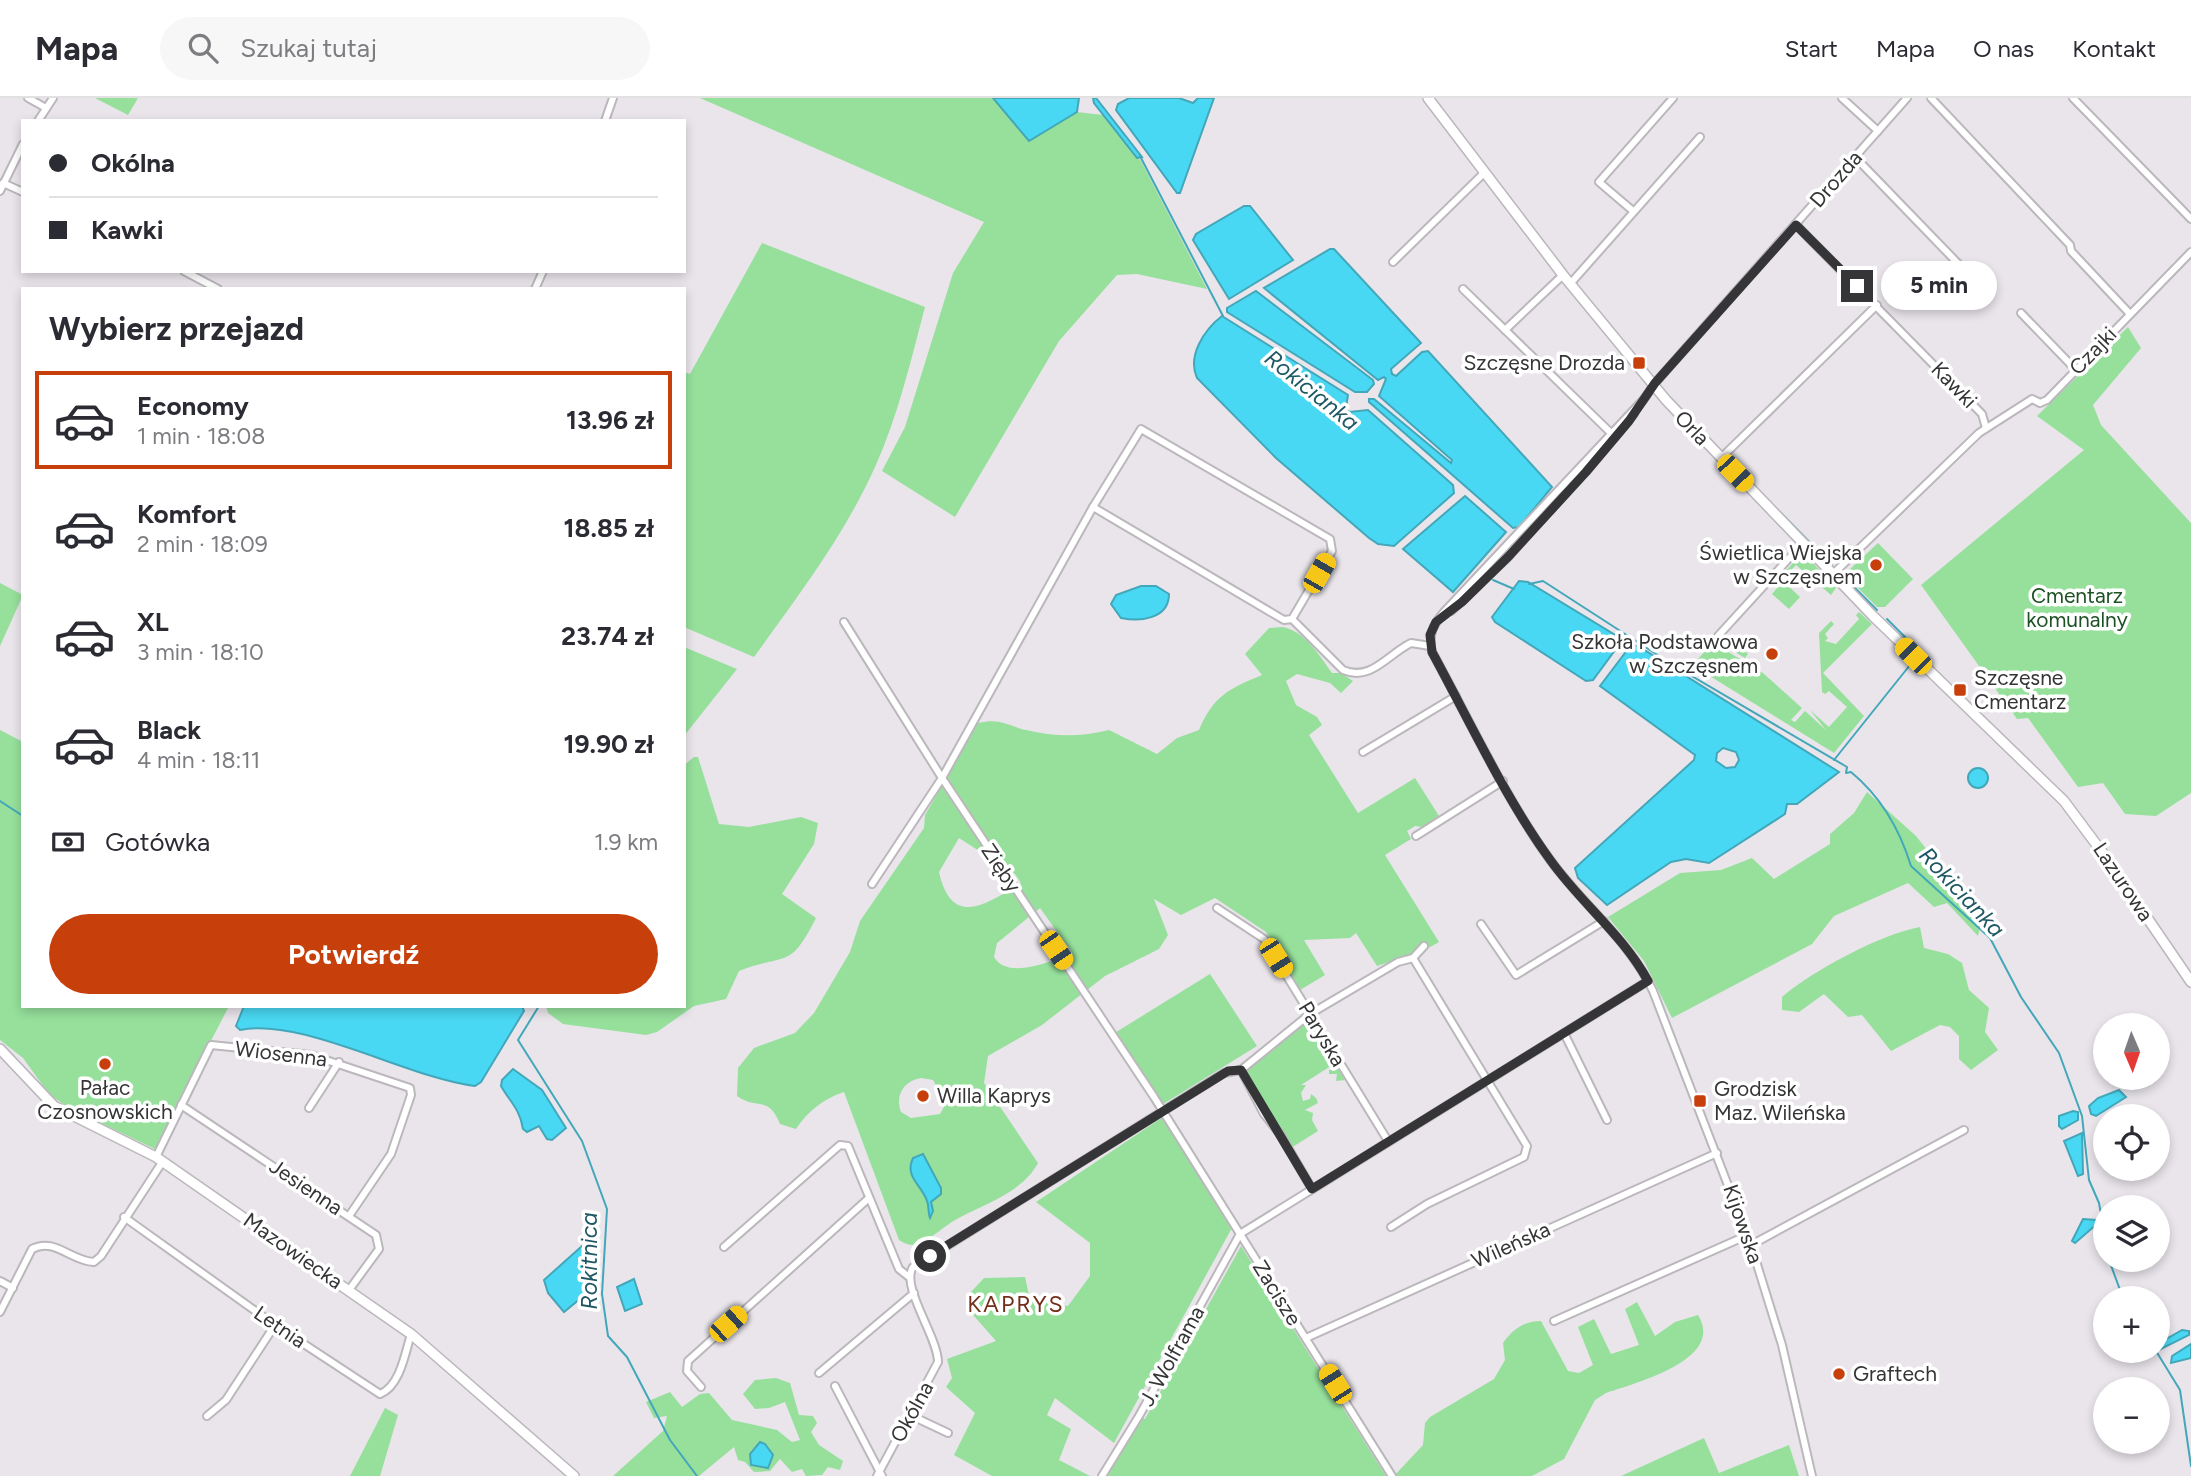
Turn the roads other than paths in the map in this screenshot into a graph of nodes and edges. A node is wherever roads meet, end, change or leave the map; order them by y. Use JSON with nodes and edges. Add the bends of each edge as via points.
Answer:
{"nodes":[{"id":1,"x":28,"y":98,"type":"edge"},
{"id":2,"x":53,"y":98,"type":"edge"},
{"id":3,"x":613,"y":98,"type":"edge"},
{"id":4,"x":1428,"y":98,"type":"edge"},
{"id":5,"x":1673,"y":98,"type":"edge"},
{"id":6,"x":1842,"y":98,"type":"edge"},
{"id":7,"x":1907,"y":98,"type":"edge"},
{"id":8,"x":1931,"y":98,"type":"edge"},
{"id":9,"x":2073,"y":98,"type":"edge"},
{"id":10,"x":2087,"y":98,"type":"edge"},
{"id":11,"x":2080,"y":105,"type":"junction"},
{"id":12,"x":46,"y":108,"type":"junction"},
{"id":13,"x":39,"y":119,"type":"edge"},
{"id":14,"x":606,"y":119,"type":"edge"},
{"id":15,"x":1878,"y":131,"type":"junction"},
{"id":16,"x":1700,"y":137,"type":"dead end"},
{"id":17,"x":21,"y":148,"type":"edge"},
{"id":18,"x":1855,"y":157,"type":"junction"},
{"id":19,"x":1485,"y":172,"type":"junction"},
{"id":20,"x":3,"y":183,"type":"junction"},
{"id":21,"x":0,"y":191,"type":"edge"},
{"id":22,"x":21,"y":191,"type":"edge"},
{"id":23,"x":1633,"y":211,"type":"junction"},
{"id":24,"x":2191,"y":219,"type":"edge"},
{"id":25,"x":1796,"y":225,"type":"junction"},
{"id":26,"x":2191,"y":253,"type":"edge"},
{"id":27,"x":1393,"y":262,"type":"dead end"},
{"id":28,"x":188,"y":273,"type":"edge"},
{"id":29,"x":1563,"y":275,"type":"junction"},
{"id":30,"x":1973,"y":279,"type":"dead end"},
{"id":31,"x":1570,"y":284,"type":"junction"},
{"id":32,"x":214,"y":287,"type":"edge"},
{"id":33,"x":1462,"y":289,"type":"dead end"},
{"id":34,"x":1877,"y":305,"type":"junction"},
{"id":35,"x":2021,"y":313,"type":"dead end"},
{"id":36,"x":2130,"y":314,"type":"junction"},
{"id":37,"x":1505,"y":330,"type":"junction"},
{"id":38,"x":2075,"y":369,"type":"junction"},
{"id":39,"x":1654,"y":386,"type":"junction"},
{"id":40,"x":1986,"y":428,"type":"junction"},
{"id":41,"x":1613,"y":435,"type":"junction"},
{"id":42,"x":1721,"y":458,"type":"junction"},
{"id":43,"x":1093,"y":507,"type":"junction"},
{"id":44,"x":1803,"y":543,"type":"junction"},
{"id":45,"x":1833,"y":573,"type":"junction"},
{"id":46,"x":1292,"y":619,"type":"junction"},
{"id":47,"x":844,"y":622,"type":"dead end"},
{"id":48,"x":1718,"y":636,"type":"dead end"},
{"id":49,"x":1430,"y":646,"type":"junction"},
{"id":50,"x":1456,"y":696,"type":"junction"},
{"id":51,"x":1363,"y":752,"type":"dead end"},
{"id":52,"x":942,"y":779,"type":"junction"},
{"id":53,"x":1503,"y":782,"type":"junction"},
{"id":54,"x":2050,"y":786,"type":"joint"},
{"id":55,"x":1416,"y":836,"type":"dead end"},
{"id":56,"x":872,"y":884,"type":"dead end"},
{"id":57,"x":1217,"y":908,"type":"dead end"},
{"id":58,"x":1604,"y":921,"type":"junction"},
{"id":59,"x":1481,"y":924,"type":"dead end"},
{"id":60,"x":1424,"y":946,"type":"dead end"},
{"id":61,"x":1413,"y":958,"type":"junction"},
{"id":62,"x":1648,"y":981,"type":"junction"},
{"id":63,"x":2191,"y":982,"type":"edge"},
{"id":64,"x":1310,"y":1014,"type":"junction"},
{"id":65,"x":1564,"y":1033,"type":"junction"},
{"id":66,"x":0,"y":1049,"type":"edge"},
{"id":67,"x":339,"y":1062,"type":"junction"},
{"id":68,"x":1241,"y":1070,"type":"junction"},
{"id":69,"x":1488,"y":1080,"type":"junction"},
{"id":70,"x":181,"y":1105,"type":"junction"},
{"id":71,"x":309,"y":1108,"type":"dead end"},
{"id":72,"x":1162,"y":1111,"type":"junction"},
{"id":73,"x":1608,"y":1120,"type":"dead end"},
{"id":74,"x":1964,"y":1130,"type":"dead end"},
{"id":75,"x":1388,"y":1141,"type":"junction"},
{"id":76,"x":1717,"y":1153,"type":"junction"},
{"id":77,"x":159,"y":1159,"type":"junction"},
{"id":78,"x":1312,"y":1189,"type":"junction"},
{"id":79,"x":869,"y":1198,"type":"junction"},
{"id":80,"x":349,"y":1216,"type":"junction"},
{"id":81,"x":124,"y":1217,"type":"junction"},
{"id":82,"x":1391,"y":1227,"type":"dead end"},
{"id":83,"x":1240,"y":1234,"type":"junction"},
{"id":84,"x":1748,"y":1235,"type":"junction"},
{"id":85,"x":1751,"y":1245,"type":"junction"},
{"id":86,"x":724,"y":1247,"type":"dead end"},
{"id":87,"x":909,"y":1277,"type":"junction"},
{"id":88,"x":0,"y":1281,"type":"edge"},
{"id":89,"x":13,"y":1288,"type":"junction"},
{"id":90,"x":349,"y":1290,"type":"junction"},
{"id":91,"x":914,"y":1293,"type":"junction"},
{"id":92,"x":0,"y":1312,"type":"edge"},
{"id":93,"x":1554,"y":1321,"type":"dead end"},
{"id":94,"x":275,"y":1325,"type":"junction"},
{"id":95,"x":411,"y":1334,"type":"junction"},
{"id":96,"x":1306,"y":1338,"type":"junction"},
{"id":97,"x":819,"y":1373,"type":"dead end"},
{"id":98,"x":835,"y":1386,"type":"dead end"},
{"id":99,"x":701,"y":1387,"type":"dead end"},
{"id":100,"x":910,"y":1415,"type":"junction"},
{"id":101,"x":207,"y":1416,"type":"dead end"},
{"id":102,"x":948,"y":1433,"type":"dead end"},
{"id":103,"x":879,"y":1475,"type":"edge"},
{"id":104,"x":574,"y":1476,"type":"edge"},
{"id":105,"x":1102,"y":1476,"type":"edge"},
{"id":106,"x":1392,"y":1476,"type":"edge"},
{"id":107,"x":1812,"y":1476,"type":"edge"}],
"edges":[{"from":1,"to":12,"type":"street"},
{"from":2,"to":12,"type":"street"},
{"from":3,"to":14,"type":"street"},
{"from":4,"to":19,"type":"street","name":"Orla"},
{"from":5,"to":23,"type":"street","via":[[1599,182]]},
{"from":6,"to":15,"type":"street"},
{"from":7,"to":15,"type":"street","name":"Drozda"},
{"from":8,"to":36,"type":"street"},
{"from":9,"to":11,"type":"street"},
{"from":10,"to":11,"type":"street"},
{"from":11,"to":24,"type":"street"},
{"from":12,"to":13,"type":"street"},
{"from":15,"to":18,"type":"street","name":"Drozda"},
{"from":16,"to":23,"type":"street"},
{"from":17,"to":20,"type":"street"},
{"from":18,"to":25,"type":"street","name":"Drozda"},
{"from":18,"to":30,"type":"street"},
{"from":19,"to":27,"type":"street"},
{"from":19,"to":29,"type":"street","name":"Orla"},
{"from":20,"to":21,"type":"street"},
{"from":20,"to":22,"type":"street"},
{"from":23,"to":31,"type":"street"},
{"from":25,"to":34,"type":"street","name":"Kawki"},
{"from":25,"to":39,"type":"street","name":"Drozda"},
{"from":26,"to":36,"type":"street","name":"Czajki"},
{"from":28,"to":32,"type":"street"},
{"from":29,"to":31,"type":"street","name":"Orla"},
{"from":29,"to":37,"type":"street"},
{"from":31,"to":39,"type":"street","name":"Orla"},
{"from":33,"to":37,"type":"street"},
{"from":34,"to":40,"type":"street","name":"Kawki","via":[[1982,414]]},
{"from":34,"to":42,"type":"street"},
{"from":35,"to":38,"type":"street"},
{"from":36,"to":38,"type":"street","name":"Czajki"},
{"from":37,"to":41,"type":"street"},
{"from":38,"to":40,"type":"street","name":"Czajki","via":[[2047,400],[2032,399]]},
{"from":39,"to":41,"type":"street","name":"Drozda"},
{"from":39,"to":42,"type":"street","name":"Orla"},
{"from":40,"to":45,"type":"street","name":"Kawki"},
{"from":41,"to":49,"type":"street","name":"Drozda","via":[[1440,617]]},
{"from":42,"to":44,"type":"street","name":"Orla"},
{"from":43,"to":46,"type":"street","via":[[1284,620]]},
{"from":43,"to":46,"type":"street","via":[[1141,429],[1330,539],[1332,551]]},
{"from":43,"to":52,"type":"street"},
{"from":44,"to":45,"type":"street","name":"Orla"},
{"from":44,"to":48,"type":"street"},
{"from":45,"to":54,"type":"street","name":"Orla"},
{"from":46,"to":49,"type":"street","via":[[1351,674],[1366,673],[1411,643]]},
{"from":47,"to":52,"type":"street","name":"Zięby"},
{"from":49,"to":50,"type":"street","name":"Kijowska"},
{"from":50,"to":51,"type":"street"},
{"from":50,"to":53,"type":"street","name":"Kijowska"},
{"from":52,"to":56,"type":"street"},
{"from":52,"to":72,"type":"street","name":"Zięby"},
{"from":53,"to":55,"type":"street"},
{"from":53,"to":58,"type":"street","name":"Kijowska","via":[[1550,860]]},
{"from":54,"to":63,"type":"street","name":"Lazurowa","via":[[2084,827]]},
{"from":57,"to":64,"type":"street","name":"Paryska","via":[[1264,939]]},
{"from":58,"to":59,"type":"street","via":[[1516,975]]},
{"from":58,"to":62,"type":"street","name":"Kijowska"},
{"from":60,"to":61,"type":"street"},
{"from":61,"to":64,"type":"street","via":[[1398,962]]},
{"from":61,"to":69,"type":"street"},
{"from":62,"to":65,"type":"street"},
{"from":62,"to":76,"type":"street","name":"Kijowska"},
{"from":64,"to":68,"type":"street"},
{"from":64,"to":75,"type":"street","name":"Paryska"},
{"from":65,"to":69,"type":"street"},
{"from":65,"to":73,"type":"street"},
{"from":66,"to":77,"type":"street","name":"Mazowiecka","via":[[54,1105]]},
{"from":67,"to":70,"type":"street","name":"Wiosenna","via":[[211,1045]]},
{"from":67,"to":71,"type":"street"},
{"from":67,"to":80,"type":"street","name":"Wiosenna","via":[[411,1088],[391,1154]]},
{"from":68,"to":72,"type":"street","via":[[1224,1073]]},
{"from":68,"to":78,"type":"street"},
{"from":69,"to":75,"type":"street"},
{"from":69,"to":82,"type":"street","via":[[1527,1146],[1524,1157]]},
{"from":70,"to":77,"type":"street"},
{"from":70,"to":80,"type":"street","name":"Jesienna"},
{"from":72,"to":83,"type":"street","name":"Zacisze"},
{"from":72,"to":87,"type":"street","via":[[913,1267]]},
{"from":74,"to":85,"type":"street"},
{"from":75,"to":78,"type":"street"},
{"from":76,"to":84,"type":"street","name":"Kijowska"},
{"from":76,"to":96,"type":"street","name":"Wileńska"},
{"from":77,"to":81,"type":"street"},
{"from":77,"to":90,"type":"street","name":"Mazowiecka"},
{"from":78,"to":83,"type":"street"},
{"from":79,"to":86,"type":"street","via":[[848,1146],[840,1145]]},
{"from":79,"to":87,"type":"street","via":[[899,1269]]},
{"from":79,"to":99,"type":"street","via":[[688,1361],[687,1371]]},
{"from":80,"to":90,"type":"street","name":"Jesienna","via":[[380,1242]]},
{"from":81,"to":89,"type":"street","via":[[94,1262],[51,1245],[32,1249]]},
{"from":81,"to":94,"type":"street","name":"Letnia"},
{"from":83,"to":96,"type":"street","name":"Zacisze"},
{"from":83,"to":105,"type":"street","name":"J. Wolframa"},
{"from":84,"to":85,"type":"street","name":"Kijowska"},
{"from":84,"to":93,"type":"street"},
{"from":85,"to":107,"type":"street","name":"Kijowska","via":[[1782,1345]]},
{"from":87,"to":91,"type":"street","name":"Okólna"},
{"from":88,"to":89,"type":"street"},
{"from":89,"to":92,"type":"street"},
{"from":90,"to":95,"type":"street","name":"Mazowiecka"},
{"from":91,"to":97,"type":"street"},
{"from":91,"to":100,"type":"street","name":"Okólna","via":[[938,1362]]},
{"from":94,"to":95,"type":"street","name":"Letnia","via":[[380,1394],[390,1390],[396,1379]]},
{"from":94,"to":101,"type":"street","via":[[226,1400]]},
{"from":95,"to":104,"type":"street","name":"Mazowiecka"},
{"from":96,"to":106,"type":"street","name":"Zacisze"},
{"from":98,"to":103,"type":"street"},
{"from":100,"to":102,"type":"street"},
{"from":100,"to":103,"type":"street","name":"Okólna"}]}
